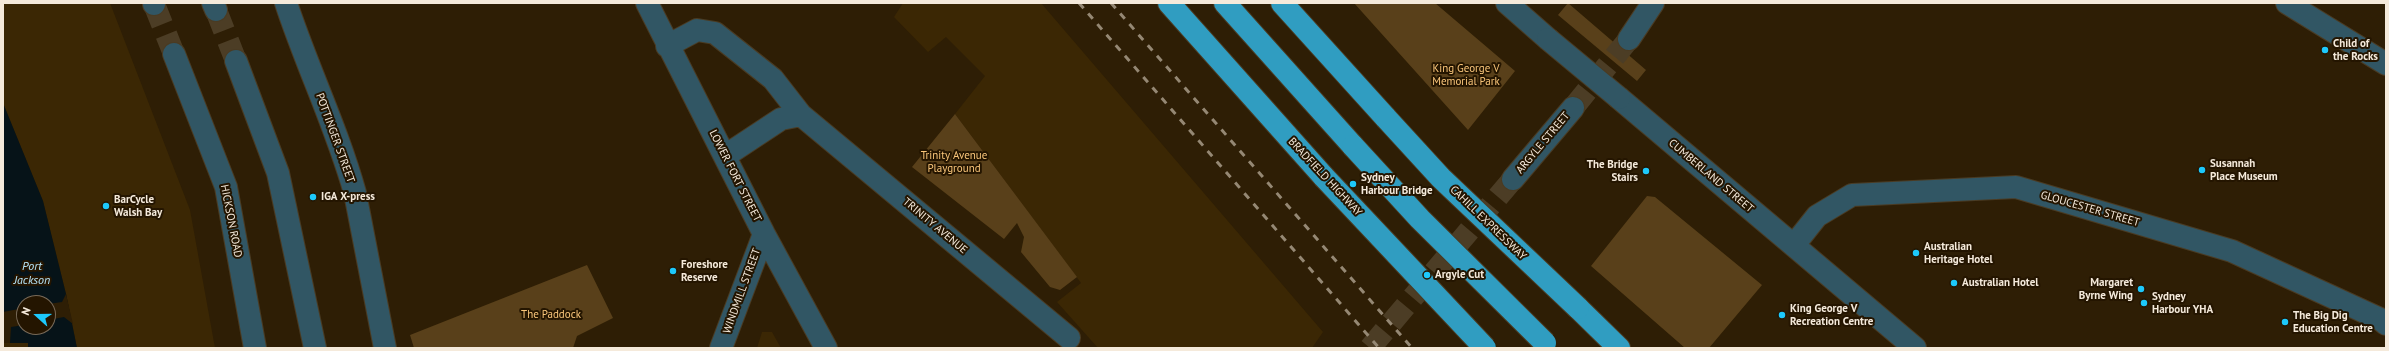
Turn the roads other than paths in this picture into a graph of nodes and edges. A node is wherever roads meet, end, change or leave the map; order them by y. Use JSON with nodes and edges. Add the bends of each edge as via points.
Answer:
{"nodes":[{"id":1,"x":286,"y":3,"type":"edge"},
{"id":2,"x":647,"y":3,"type":"edge"},
{"id":3,"x":1169,"y":3,"type":"edge"},
{"id":4,"x":1225,"y":3,"type":"edge"},
{"id":5,"x":1282,"y":3,"type":"edge"},
{"id":6,"x":1507,"y":3,"type":"edge"},
{"id":7,"x":1653,"y":3,"type":"edge"},
{"id":8,"x":2286,"y":3,"type":"edge"},
{"id":9,"x":1629,"y":39,"type":"tunnel mouth"},
{"id":10,"x":667,"y":46,"type":"junction"},
{"id":11,"x":174,"y":54,"type":"tunnel mouth"},
{"id":12,"x":236,"y":61,"type":"tunnel mouth"},
{"id":13,"x":2386,"y":64,"type":"edge"},
{"id":14,"x":1573,"y":108,"type":"tunnel mouth"},
{"id":15,"x":801,"y":115,"type":"junction"},
{"id":16,"x":725,"y":156,"type":"junction"},
{"id":17,"x":1514,"y":179,"type":"tunnel mouth"},
{"id":18,"x":764,"y":234,"type":"junction"},
{"id":19,"x":1794,"y":245,"type":"junction"},
{"id":20,"x":2386,"y":324,"type":"edge"},
{"id":21,"x":1069,"y":338,"type":"dead end"},
{"id":22,"x":1547,"y":346,"type":"edge"},
{"id":23,"x":255,"y":348,"type":"edge"},
{"id":24,"x":315,"y":348,"type":"edge"},
{"id":25,"x":385,"y":348,"type":"edge"},
{"id":26,"x":721,"y":348,"type":"edge"},
{"id":27,"x":826,"y":348,"type":"edge"},
{"id":28,"x":1485,"y":348,"type":"edge"},
{"id":29,"x":1619,"y":348,"type":"edge"},
{"id":30,"x":1915,"y":348,"type":"edge"}],
"edges":[{"from":1,"to":25,"type":"street","name":"POTTINGER STREET","via":[[348,168]]},
{"from":2,"to":10,"type":"street","name":"LOWER FORT STREET"},
{"from":3,"to":28,"type":"highway","name":"BRADFIELD HIGHWAY","bridge":true,"via":[[1319,172]]},
{"from":4,"to":22,"type":"highway","bridge":true,"via":[[1420,220]]},
{"from":5,"to":29,"type":"highway","name":"CAHILL EXPRESSWAY","bridge":true,"via":[[1442,178]]},
{"from":6,"to":19,"type":"street","name":"CUMBERLAND STREET","bridge":true},
{"from":7,"to":9,"type":"street"},
{"from":8,"to":13,"type":"street"},
{"from":10,"to":15,"type":"street","name":"TRINITY AVENUE","via":[[697,30],[714,33],[773,79]]},
{"from":10,"to":16,"type":"street","name":"LOWER FORT STREET"},
{"from":11,"to":23,"type":"street","name":"HICKSON ROAD","via":[[226,187]]},
{"from":12,"to":24,"type":"street","via":[[278,173]]},
{"from":14,"to":17,"type":"street","name":"ARGYLE STREET"},
{"from":15,"to":16,"type":"street","via":[[781,119]]},
{"from":15,"to":21,"type":"street","name":"TRINITY AVENUE"},
{"from":16,"to":18,"type":"street","name":"LOWER FORT STREET"},
{"from":18,"to":26,"type":"street","name":"WINDMILL STREET"},
{"from":18,"to":27,"type":"street","name":"LOWER FORT STREET"},
{"from":19,"to":20,"type":"street","name":"GLOUCESTER STREET","via":[[1817,216],[1852,195],[2016,187],[2232,251]]},
{"from":19,"to":30,"type":"street","name":"CUMBERLAND STREET"}]}
